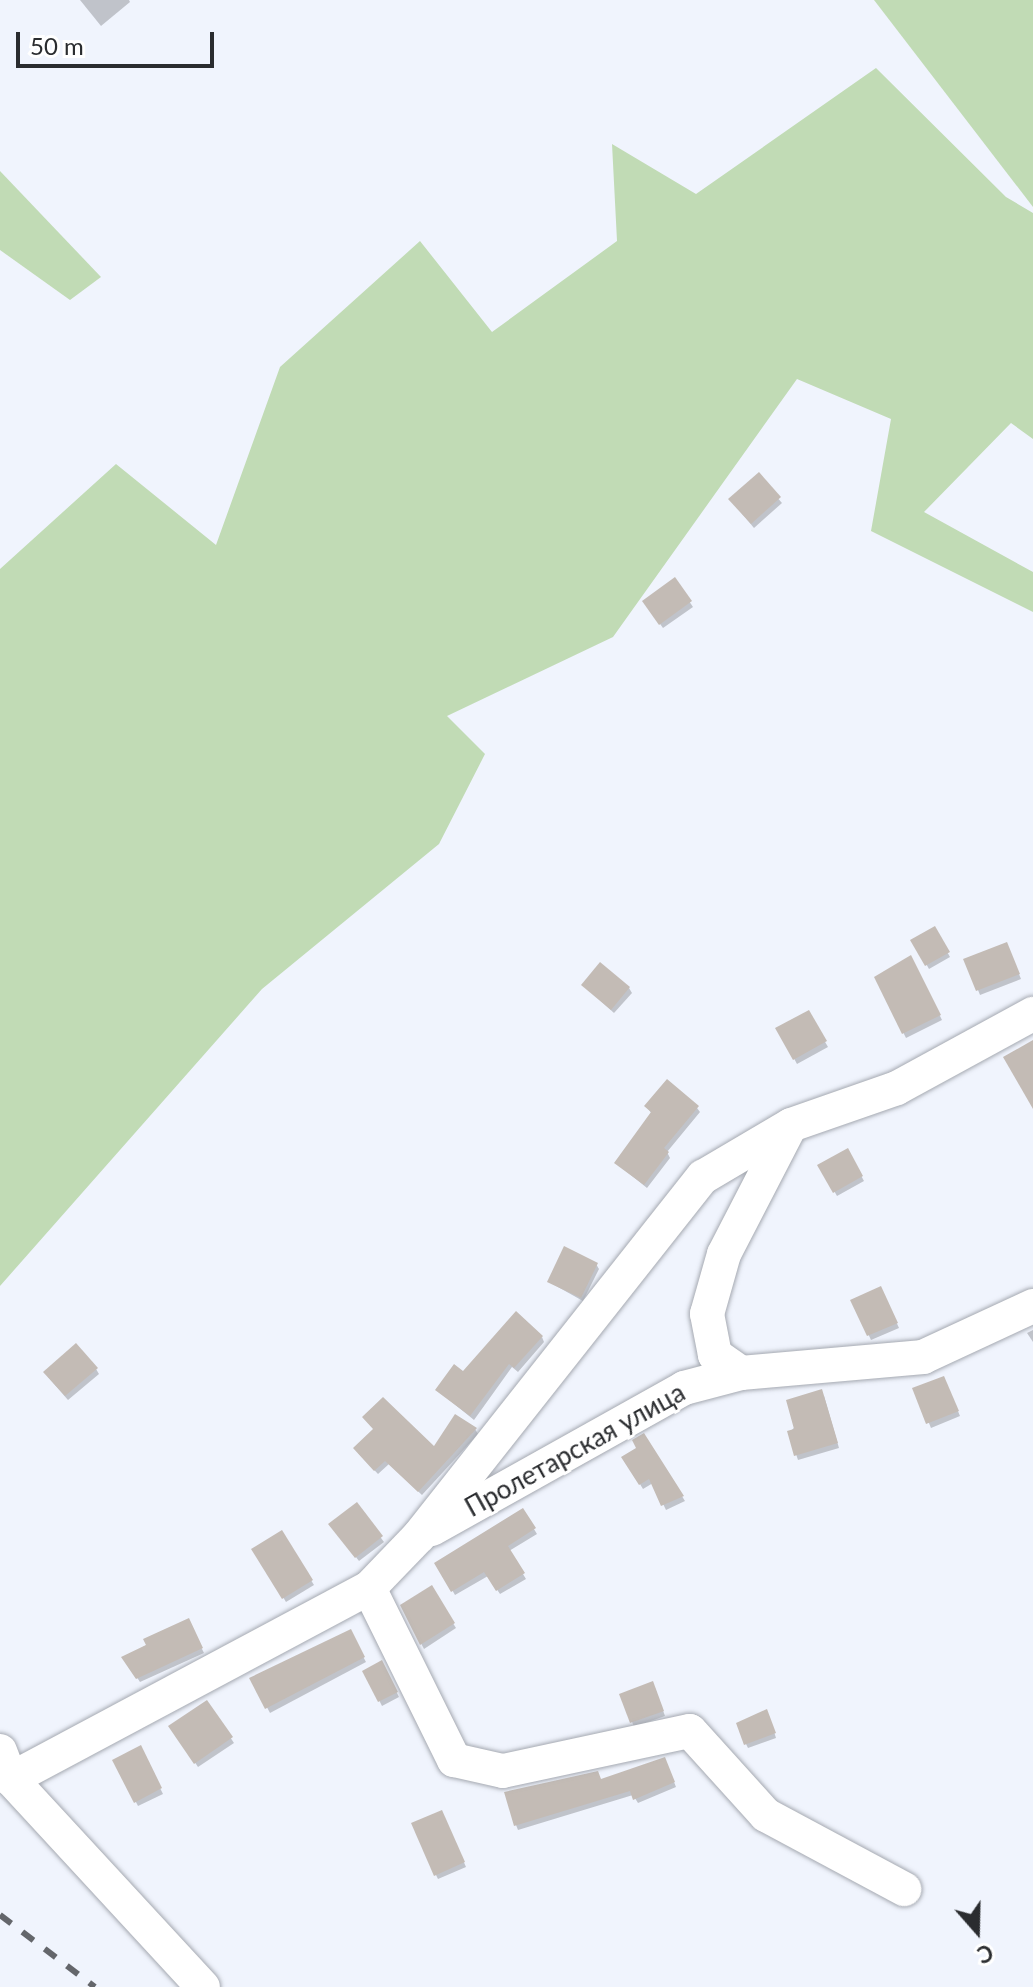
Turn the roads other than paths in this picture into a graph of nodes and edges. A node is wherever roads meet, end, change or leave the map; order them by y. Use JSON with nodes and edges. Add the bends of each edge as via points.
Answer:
{"nodes":[{"id":1,"x":1033,"y":1014,"type":"edge"},
{"id":2,"x":791,"y":1125,"type":"junction"},
{"id":3,"x":1033,"y":1306,"type":"edge"},
{"id":4,"x":741,"y":1373,"type":"junction"},
{"id":5,"x":419,"y":1536,"type":"junction"},
{"id":6,"x":369,"y":1588,"type":"junction"},
{"id":7,"x":6,"y":1765,"type":"edge"},
{"id":8,"x":904,"y":1889,"type":"dead end"},
{"id":9,"x":203,"y":1987,"type":"edge"}],
"edges":[{"from":1,"to":2,"type":"street","name":"Пролетарская улица","via":[[897,1088]]},
{"from":2,"to":4,"type":"street","via":[[724,1254],[707,1314],[715,1355]]},
{"from":2,"to":5,"type":"street","name":"Пролетарская улица","via":[[703,1177]]},
{"from":3,"to":4,"type":"street","name":"Пролетарская улица","via":[[923,1357]]},
{"from":4,"to":5,"type":"street","name":"Пролетарская улица","via":[[684,1388]]},
{"from":5,"to":6,"type":"street","name":"Пролетарская улица"},
{"from":6,"to":7,"type":"street","name":"Пролетарская улица"},
{"from":6,"to":8,"type":"street","via":[[454,1760],[503,1771],[690,1731],[766,1815]]},
{"from":7,"to":9,"type":"street"}]}
